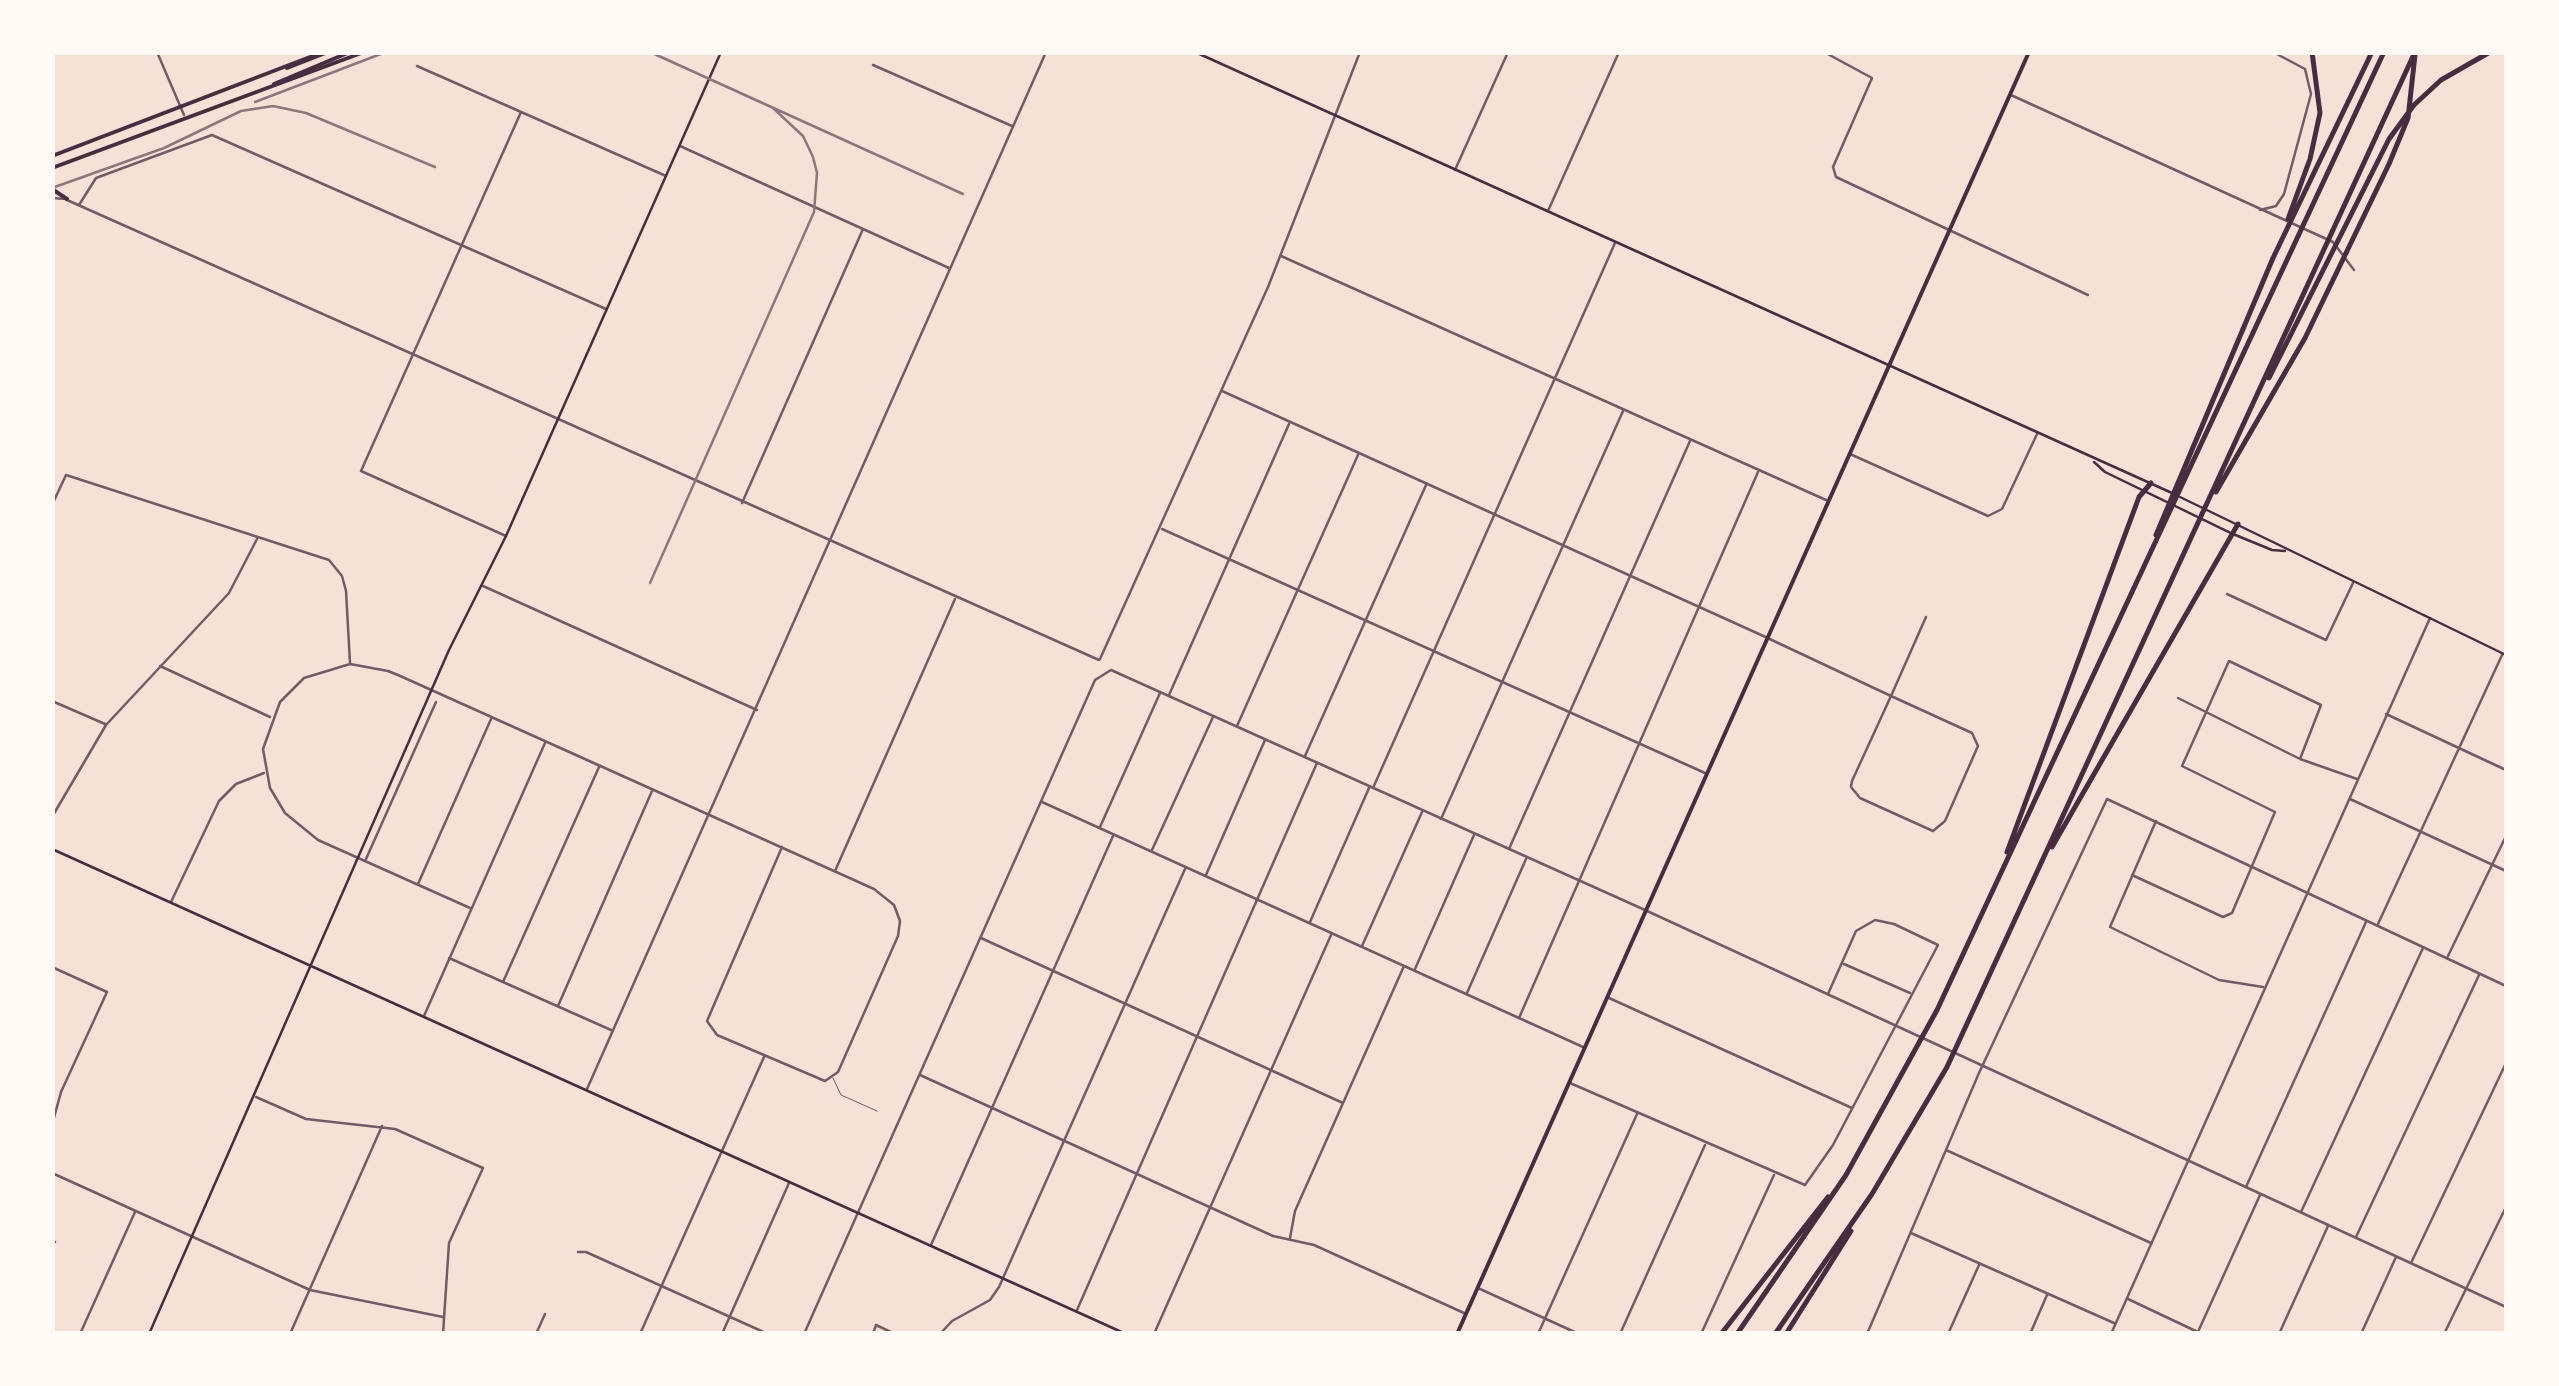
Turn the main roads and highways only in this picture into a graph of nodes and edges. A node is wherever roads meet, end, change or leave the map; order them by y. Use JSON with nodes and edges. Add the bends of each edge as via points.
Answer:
{"nodes":[{"id":1,"x":326,"y":52,"type":"edge"},
{"id":2,"x":350,"y":52,"type":"edge"},
{"id":3,"x":364,"y":52,"type":"edge"},
{"id":4,"x":721,"y":52,"type":"edge"},
{"id":5,"x":1195,"y":52,"type":"edge"},
{"id":6,"x":2029,"y":52,"type":"edge"},
{"id":7,"x":2312,"y":52,"type":"edge"},
{"id":8,"x":2372,"y":52,"type":"edge"},
{"id":9,"x":2384,"y":52,"type":"edge"},
{"id":10,"x":2415,"y":52,"type":"edge"},
{"id":11,"x":2490,"y":52,"type":"edge"},
{"id":12,"x":265,"y":88,"type":"junction"},
{"id":13,"x":52,"y":156,"type":"edge"},
{"id":14,"x":52,"y":169,"type":"edge"},
{"id":15,"x":52,"y":193,"type":"edge"},
{"id":16,"x":67,"y":199,"type":"road end"},
{"id":17,"x":2273,"y":258,"type":"junction"},
{"id":18,"x":2289,"y":331,"type":"junction"},
{"id":19,"x":1888,"y":364,"type":"junction"},
{"id":20,"x":2092,"y":460,"type":"junction"},
{"id":21,"x":2150,"y":483,"type":"junction"},
{"id":22,"x":2180,"y":485,"type":"junction"},
{"id":23,"x":2142,"y":490,"type":"junction"},
{"id":24,"x":2210,"y":499,"type":"junction"},
{"id":25,"x":2238,"y":524,"type":"junction"},
{"id":26,"x":2234,"y":534,"type":"junction"},
{"id":27,"x":2286,"y":550,"type":"junction"},
{"id":28,"x":2505,"y":654,"type":"edge"},
{"id":29,"x":52,"y":848,"type":"edge"},
{"id":30,"x":2040,"y":867,"type":"junction"},
{"id":31,"x":1996,"y":884,"type":"junction"},
{"id":32,"x":310,"y":965,"type":"junction"},
{"id":33,"x":1846,"y":1175,"type":"junction"},
{"id":34,"x":1872,"y":1194,"type":"junction"},
{"id":35,"x":149,"y":1334,"type":"edge"},
{"id":36,"x":1126,"y":1334,"type":"edge"},
{"id":37,"x":1456,"y":1334,"type":"edge"},
{"id":38,"x":1721,"y":1334,"type":"edge"},
{"id":39,"x":1737,"y":1334,"type":"edge"},
{"id":40,"x":1775,"y":1334,"type":"edge"},
{"id":41,"x":1786,"y":1334,"type":"edge"}],
"edges":[{"from":1,"to":13,"type":"main road"},
{"from":2,"to":12,"type":"main road"},
{"from":3,"to":12,"type":"main road"},
{"from":4,"to":32,"type":"main road"},
{"from":5,"to":19,"type":"main road"},
{"from":6,"to":19,"type":"main road"},
{"from":7,"to":17,"type":"highway","via":[[2320,113]]},
{"from":8,"to":17,"type":"highway"},
{"from":9,"to":22,"type":"highway"},
{"from":10,"to":18,"type":"highway"},
{"from":10,"to":24,"type":"highway","via":[[2404,129],[2305,338]]},
{"from":11,"to":18,"type":"highway","via":[[2441,80],[2397,126]]},
{"from":12,"to":14,"type":"main road"},
{"from":15,"to":16,"type":"main road"},
{"from":17,"to":22,"type":"highway"},
{"from":18,"to":24,"type":"highway"},
{"from":19,"to":20,"type":"main road"},
{"from":19,"to":37,"type":"main road"},
{"from":20,"to":21,"type":"main road"},
{"from":20,"to":23,"type":"main road"},
{"from":21,"to":23,"type":"highway"},
{"from":21,"to":25,"type":"main road"},
{"from":22,"to":31,"type":"highway"},
{"from":23,"to":26,"type":"main road"},
{"from":23,"to":31,"type":"highway"},
{"from":24,"to":30,"type":"highway"},
{"from":25,"to":26,"type":"highway"},
{"from":25,"to":27,"type":"main road"},
{"from":26,"to":27,"type":"main road"},
{"from":26,"to":30,"type":"highway"},
{"from":27,"to":28,"type":"main road"},
{"from":29,"to":32,"type":"main road"},
{"from":30,"to":34,"type":"highway","via":[[1947,1067]]},
{"from":31,"to":33,"type":"highway","via":[[1897,1088]]},
{"from":32,"to":35,"type":"main road"},
{"from":32,"to":36,"type":"main road"},
{"from":33,"to":38,"type":"highway"},
{"from":33,"to":39,"type":"highway"},
{"from":34,"to":40,"type":"highway"},
{"from":34,"to":41,"type":"highway"}]}
